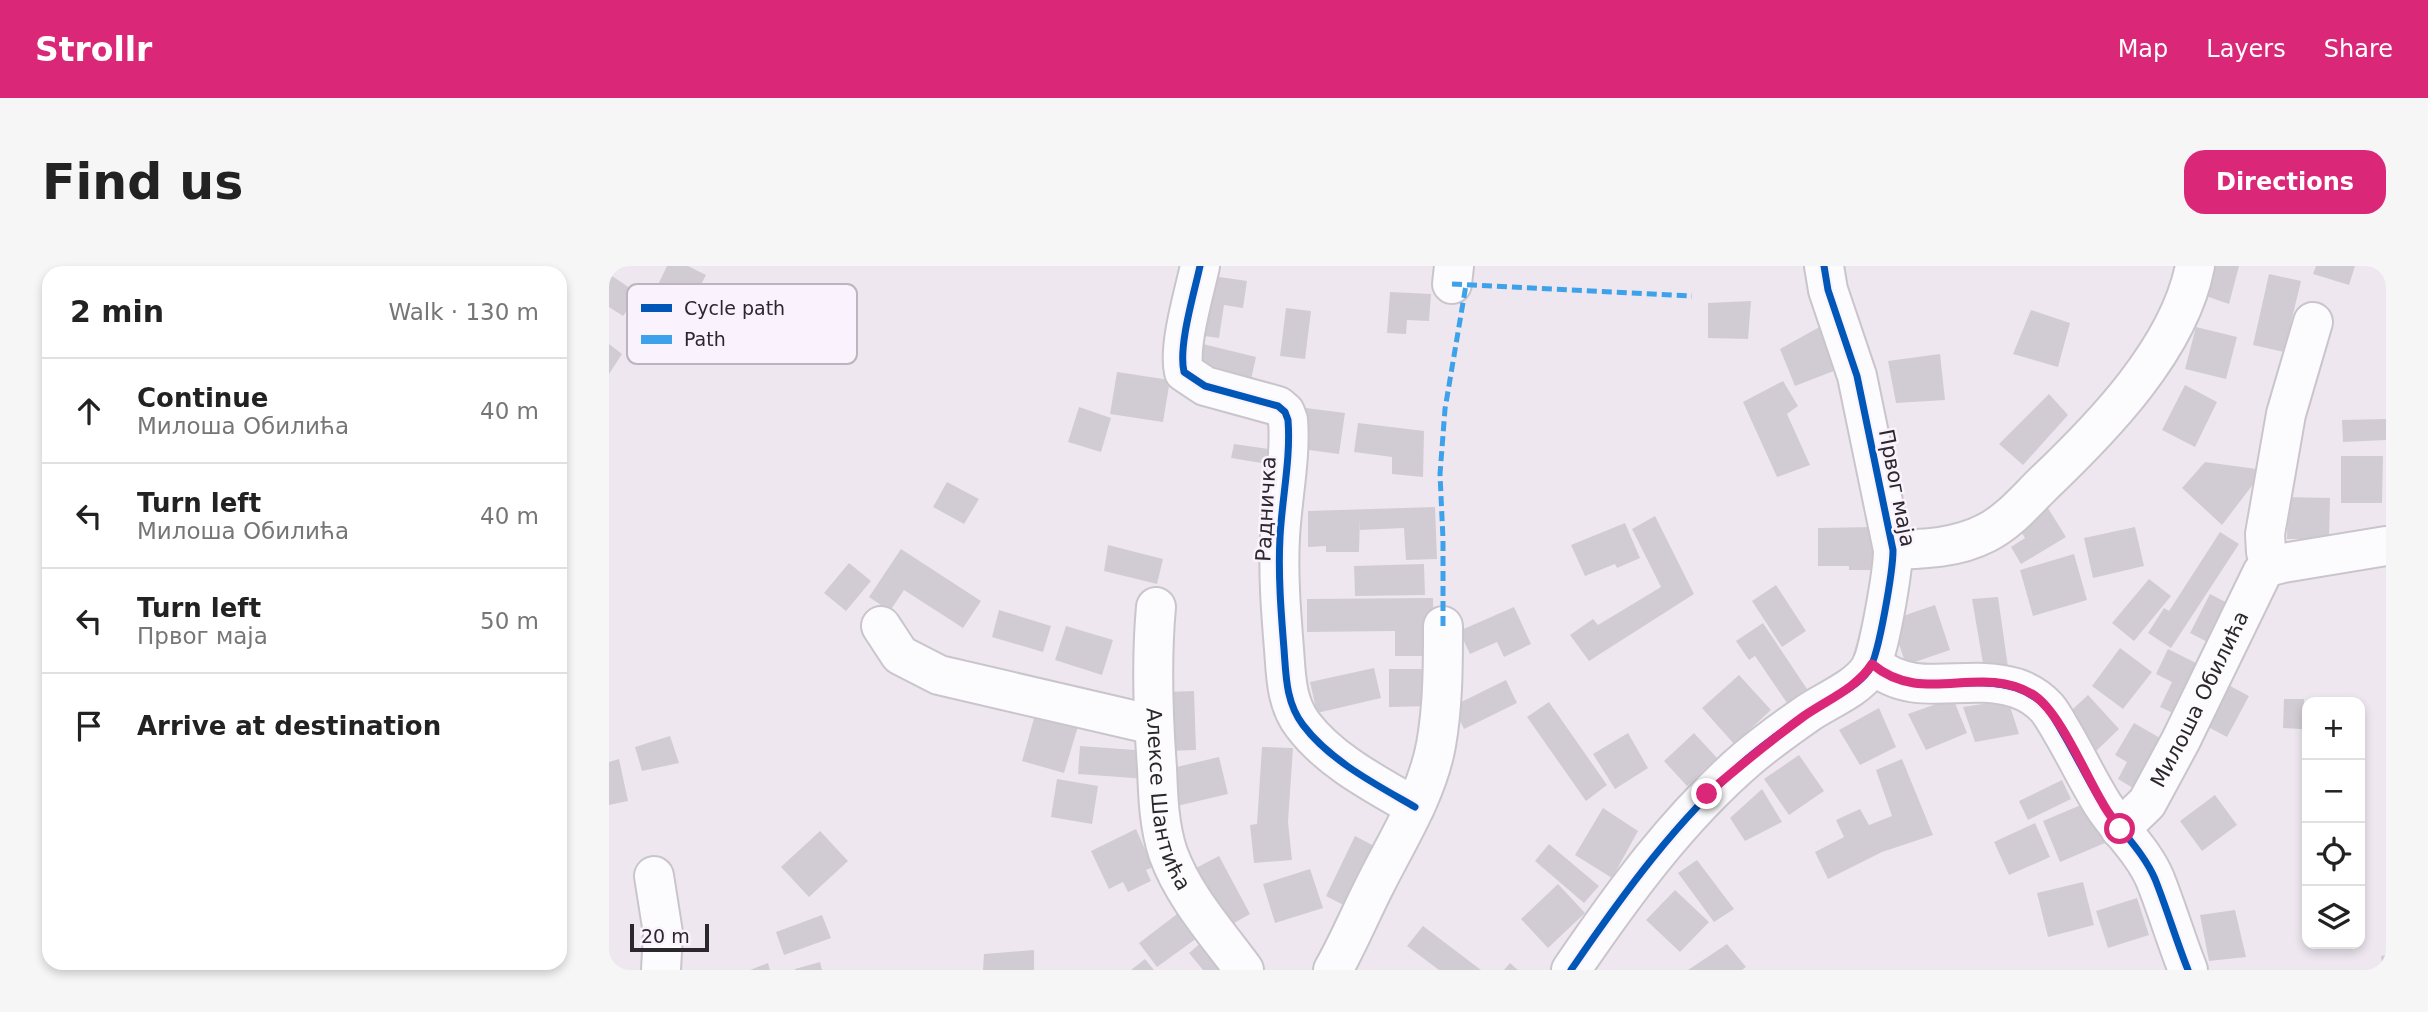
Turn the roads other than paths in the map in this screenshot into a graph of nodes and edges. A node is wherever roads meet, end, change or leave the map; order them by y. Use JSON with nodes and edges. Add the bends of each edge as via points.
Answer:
{"nodes":[{"id":1,"x":1200,"y":266,"type":"edge"},
{"id":2,"x":1824,"y":266,"type":"edge"},
{"id":3,"x":2195,"y":266,"type":"edge"},
{"id":4,"x":2312,"y":322,"type":"dead end"},
{"id":5,"x":2386,"y":546,"type":"edge"},
{"id":6,"x":1893,"y":550,"type":"junction"},
{"id":7,"x":2271,"y":566,"type":"junction"},
{"id":8,"x":1156,"y":607,"type":"dead end"},
{"id":9,"x":881,"y":626,"type":"dead end"},
{"id":10,"x":1443,"y":626,"type":"dead end"},
{"id":11,"x":1872,"y":664,"type":"junction"},
{"id":12,"x":1154,"y":725,"type":"junction"},
{"id":13,"x":1415,"y":807,"type":"junction"},
{"id":14,"x":2120,"y":829,"type":"junction"},
{"id":15,"x":654,"y":876,"type":"dead end"},
{"id":16,"x":661,"y":970,"type":"edge"},
{"id":17,"x":1244,"y":970,"type":"edge"},
{"id":18,"x":1332,"y":970,"type":"edge"},
{"id":19,"x":1571,"y":970,"type":"edge"},
{"id":20,"x":2188,"y":970,"type":"edge"}],
"edges":[{"from":1,"to":13,"type":"street","name":"Радничка","via":[[1184,372],[1205,386],[1278,407],[1288,420],[1280,538],[1281,614],[1291,708],[1328,750]]},
{"from":2,"to":6,"type":"street","name":"Првог маја","via":[[1857,376]]},
{"from":3,"to":6,"type":"street","via":[[2185,303],[2137,384],[2099,429],[2006,520],[1955,545]]},
{"from":4,"to":7,"type":"street","via":[[2286,414],[2265,534]]},
{"from":5,"to":7,"type":"street"},
{"from":6,"to":11,"type":"street","name":"Првог маја"},
{"from":7,"to":14,"type":"street","name":"Милоша Обилића","via":[[2255,583],[2147,803]]},
{"from":8,"to":12,"type":"street","name":"Алексе Шантића"},
{"from":9,"to":12,"type":"street","via":[[900,655],[939,675]]},
{"from":10,"to":13,"type":"street","via":[[1436,747]]},
{"from":11,"to":14,"type":"street","via":[[1910,684],[1997,683],[2033,695],[2049,710]]},
{"from":11,"to":19,"type":"street","via":[[1862,678],[1751,755],[1707,794],[1653,858]]},
{"from":12,"to":17,"type":"street","name":"Алексе Шантића","via":[[1159,804],[1168,852],[1194,903]]},
{"from":13,"to":18,"type":"street"},
{"from":14,"to":20,"type":"street","via":[[2143,855],[2155,879]]},
{"from":15,"to":16,"type":"street","via":[[663,933]]}]}
